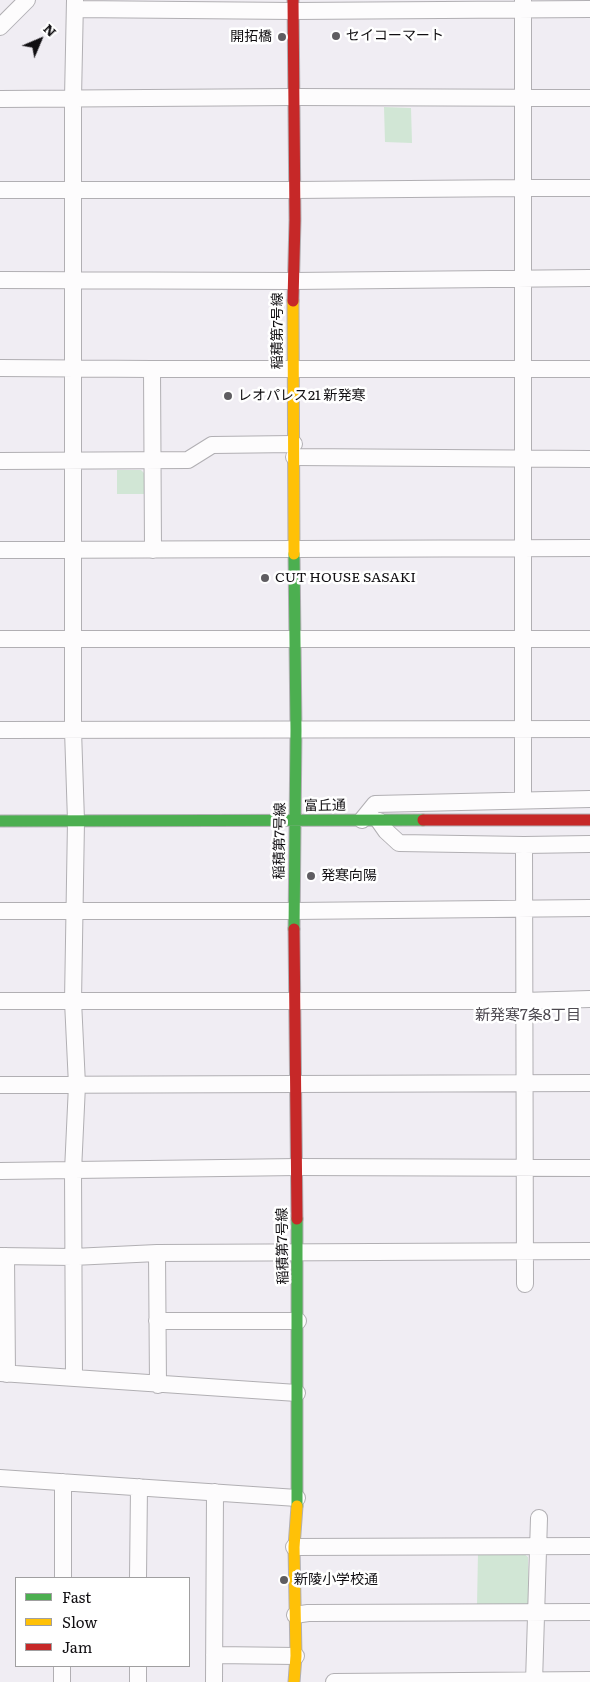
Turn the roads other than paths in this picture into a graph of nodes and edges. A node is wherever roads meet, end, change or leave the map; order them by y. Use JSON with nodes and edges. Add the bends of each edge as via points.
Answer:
{"nodes":[{"id":1,"x":27,"y":0,"type":"edge"},
{"id":2,"x":75,"y":4,"type":"edge"},
{"id":3,"x":523,"y":4,"type":"edge"},
{"id":4,"x":293,"y":5,"type":"edge"},
{"id":5,"x":590,"y":9,"type":"edge"},
{"id":6,"x":0,"y":28,"type":"edge"},
{"id":7,"x":295,"y":97,"type":"junction"},
{"id":8,"x":73,"y":98,"type":"junction"},
{"id":9,"x":523,"y":98,"type":"junction"},
{"id":10,"x":590,"y":98,"type":"edge"},
{"id":11,"x":0,"y":99,"type":"edge"},
{"id":12,"x":523,"y":188,"type":"junction"},
{"id":13,"x":590,"y":188,"type":"edge"},
{"id":14,"x":0,"y":190,"type":"edge"},
{"id":15,"x":74,"y":190,"type":"junction"},
{"id":16,"x":295,"y":190,"type":"junction"},
{"id":17,"x":523,"y":278,"type":"junction"},
{"id":18,"x":590,"y":278,"type":"edge"},
{"id":19,"x":0,"y":280,"type":"edge"},
{"id":20,"x":73,"y":281,"type":"junction"},
{"id":21,"x":293,"y":281,"type":"junction"},
{"id":22,"x":0,"y":368,"type":"edge"},
{"id":23,"x":73,"y":368,"type":"junction"},
{"id":24,"x":294,"y":369,"type":"junction"},
{"id":25,"x":523,"y":369,"type":"junction"},
{"id":26,"x":590,"y":369,"type":"edge"},
{"id":27,"x":152,"y":370,"type":"junction"},
{"id":28,"x":294,"y":451,"type":"junction"},
{"id":29,"x":523,"y":459,"type":"junction"},
{"id":30,"x":590,"y":459,"type":"edge"},
{"id":31,"x":73,"y":460,"type":"junction"},
{"id":32,"x":153,"y":460,"type":"junction"},
{"id":33,"x":0,"y":461,"type":"edge"},
{"id":34,"x":523,"y":548,"type":"junction"},
{"id":35,"x":590,"y":548,"type":"edge"},
{"id":36,"x":0,"y":550,"type":"edge"},
{"id":37,"x":73,"y":550,"type":"junction"},
{"id":38,"x":153,"y":550,"type":"junction"},
{"id":39,"x":294,"y":550,"type":"junction"},
{"id":40,"x":0,"y":639,"type":"edge"},
{"id":41,"x":73,"y":639,"type":"junction"},
{"id":42,"x":522,"y":639,"type":"junction"},
{"id":43,"x":590,"y":639,"type":"edge"},
{"id":44,"x":294,"y":640,"type":"junction"},
{"id":45,"x":523,"y":728,"type":"junction"},
{"id":46,"x":590,"y":729,"type":"edge"},
{"id":47,"x":0,"y":730,"type":"edge"},
{"id":48,"x":73,"y":730,"type":"junction"},
{"id":49,"x":296,"y":730,"type":"junction"},
{"id":50,"x":590,"y":799,"type":"edge"},
{"id":51,"x":523,"y":800,"type":"junction"},
{"id":52,"x":362,"y":820,"type":"junction"},
{"id":53,"x":590,"y":820,"type":"edge"},
{"id":54,"x":0,"y":821,"type":"edge"},
{"id":55,"x":76,"y":821,"type":"junction"},
{"id":56,"x":295,"y":821,"type":"junction"},
{"id":57,"x":379,"y":821,"type":"junction"},
{"id":58,"x":590,"y":844,"type":"edge"},
{"id":59,"x":524,"y":845,"type":"junction"},
{"id":60,"x":524,"y":908,"type":"junction"},
{"id":61,"x":590,"y":908,"type":"edge"},
{"id":62,"x":74,"y":910,"type":"junction"},
{"id":63,"x":0,"y":911,"type":"edge"},
{"id":64,"x":294,"y":911,"type":"junction"},
{"id":65,"x":590,"y":999,"type":"edge"},
{"id":66,"x":295,"y":1000,"type":"junction"},
{"id":67,"x":0,"y":1001,"type":"edge"},
{"id":68,"x":74,"y":1001,"type":"junction"},
{"id":69,"x":523,"y":1001,"type":"junction"},
{"id":70,"x":524,"y":1083,"type":"junction"},
{"id":71,"x":590,"y":1083,"type":"edge"},
{"id":72,"x":0,"y":1085,"type":"edge"},
{"id":73,"x":77,"y":1085,"type":"junction"},
{"id":74,"x":296,"y":1085,"type":"junction"},
{"id":75,"x":296,"y":1167,"type":"junction"},
{"id":76,"x":523,"y":1168,"type":"junction"},
{"id":77,"x":590,"y":1168,"type":"edge"},
{"id":78,"x":0,"y":1171,"type":"edge"},
{"id":79,"x":73,"y":1171,"type":"junction"},
{"id":80,"x":524,"y":1251,"type":"junction"},
{"id":81,"x":590,"y":1251,"type":"edge"},
{"id":82,"x":158,"y":1252,"type":"junction"},
{"id":83,"x":298,"y":1252,"type":"junction"},
{"id":84,"x":3,"y":1256,"type":"edge"},
{"id":85,"x":73,"y":1257,"type":"junction"},
{"id":86,"x":525,"y":1284,"type":"dead end"},
{"id":87,"x":158,"y":1321,"type":"junction"},
{"id":88,"x":298,"y":1321,"type":"junction"},
{"id":89,"x":4,"y":1374,"type":"edge"},
{"id":90,"x":74,"y":1378,"type":"junction"},
{"id":91,"x":158,"y":1384,"type":"junction"},
{"id":92,"x":297,"y":1393,"type":"junction"},
{"id":93,"x":0,"y":1478,"type":"edge"},
{"id":94,"x":64,"y":1482,"type":"junction"},
{"id":95,"x":139,"y":1487,"type":"junction"},
{"id":96,"x":214,"y":1492,"type":"junction"},
{"id":97,"x":298,"y":1498,"type":"junction"},
{"id":98,"x":539,"y":1518,"type":"dead end"},
{"id":99,"x":540,"y":1546,"type":"junction"},
{"id":100,"x":590,"y":1546,"type":"edge"},
{"id":101,"x":294,"y":1547,"type":"junction"},
{"id":102,"x":63,"y":1577,"type":"edge"},
{"id":103,"x":138,"y":1577,"type":"edge"},
{"id":104,"x":537,"y":1612,"type":"junction"},
{"id":105,"x":590,"y":1612,"type":"edge"},
{"id":106,"x":295,"y":1615,"type":"junction"},
{"id":107,"x":214,"y":1655,"type":"junction"},
{"id":108,"x":296,"y":1656,"type":"junction"},
{"id":109,"x":62,"y":1667,"type":"edge"},
{"id":110,"x":138,"y":1667,"type":"edge"},
{"id":111,"x":590,"y":1680,"type":"edge"},
{"id":112,"x":534,"y":1681,"type":"edge"},
{"id":113,"x":62,"y":1682,"type":"edge"},
{"id":114,"x":138,"y":1682,"type":"edge"},
{"id":115,"x":214,"y":1682,"type":"edge"},
{"id":116,"x":294,"y":1682,"type":"edge"},
{"id":117,"x":334,"y":1682,"type":"edge"}],
"edges":[{"from":1,"to":6,"type":"street"},
{"from":2,"to":4,"type":"street"},
{"from":2,"to":8,"type":"street"},
{"from":3,"to":4,"type":"street"},
{"from":3,"to":5,"type":"street"},
{"from":3,"to":9,"type":"street"},
{"from":4,"to":7,"type":"street","name":"稲積第7号線"},
{"from":7,"to":8,"type":"street"},
{"from":7,"to":9,"type":"street"},
{"from":7,"to":16,"type":"street","name":"稲積第7号線"},
{"from":8,"to":11,"type":"street"},
{"from":8,"to":15,"type":"street"},
{"from":9,"to":10,"type":"street"},
{"from":9,"to":12,"type":"street"},
{"from":12,"to":13,"type":"street"},
{"from":12,"to":16,"type":"street"},
{"from":12,"to":17,"type":"street"},
{"from":14,"to":15,"type":"street"},
{"from":15,"to":16,"type":"street"},
{"from":15,"to":20,"type":"street"},
{"from":16,"to":21,"type":"street","name":"稲積第7号線"},
{"from":17,"to":18,"type":"street"},
{"from":17,"to":21,"type":"street"},
{"from":17,"to":25,"type":"street"},
{"from":19,"to":20,"type":"street"},
{"from":20,"to":21,"type":"street"},
{"from":20,"to":23,"type":"street"},
{"from":21,"to":24,"type":"street","name":"稲積第7号線"},
{"from":22,"to":23,"type":"street"},
{"from":23,"to":27,"type":"street"},
{"from":23,"to":31,"type":"street"},
{"from":24,"to":25,"type":"street"},
{"from":24,"to":27,"type":"street"},
{"from":24,"to":28,"type":"street","name":"稲積第7号線"},
{"from":25,"to":26,"type":"street"},
{"from":25,"to":29,"type":"street"},
{"from":27,"to":32,"type":"street"},
{"from":28,"to":29,"type":"street"},
{"from":28,"to":32,"type":"street","via":[[212,445],[188,460]]},
{"from":28,"to":39,"type":"street","name":"稲積第7号線"},
{"from":29,"to":30,"type":"street"},
{"from":29,"to":34,"type":"street"},
{"from":31,"to":32,"type":"street"},
{"from":31,"to":33,"type":"street"},
{"from":31,"to":37,"type":"street"},
{"from":32,"to":38,"type":"street"},
{"from":34,"to":35,"type":"street"},
{"from":34,"to":39,"type":"street"},
{"from":34,"to":42,"type":"street"},
{"from":36,"to":37,"type":"street"},
{"from":37,"to":38,"type":"street"},
{"from":37,"to":41,"type":"street"},
{"from":38,"to":39,"type":"street"},
{"from":39,"to":44,"type":"street","name":"稲積第7号線"},
{"from":40,"to":41,"type":"street"},
{"from":41,"to":44,"type":"street"},
{"from":41,"to":48,"type":"street"},
{"from":42,"to":43,"type":"street"},
{"from":42,"to":44,"type":"street"},
{"from":42,"to":45,"type":"street"},
{"from":44,"to":49,"type":"street","name":"稲積第7号線"},
{"from":45,"to":46,"type":"street"},
{"from":45,"to":49,"type":"street"},
{"from":45,"to":51,"type":"street"},
{"from":47,"to":48,"type":"street"},
{"from":48,"to":49,"type":"street"},
{"from":48,"to":55,"type":"street"},
{"from":49,"to":56,"type":"street","name":"稲積第7号線"},
{"from":50,"to":51,"type":"street"},
{"from":51,"to":52,"type":"street","via":[[375,804]]},
{"from":52,"to":56,"type":"street","name":"富丘通"},
{"from":52,"to":57,"type":"street","name":"富丘通"},
{"from":53,"to":57,"type":"street","name":"富丘通"},
{"from":54,"to":55,"type":"street","name":"富丘通"},
{"from":55,"to":56,"type":"street","name":"富丘通"},
{"from":55,"to":62,"type":"street"},
{"from":56,"to":64,"type":"street","name":"稲積第7号線"},
{"from":57,"to":59,"type":"street","via":[[399,843]]},
{"from":58,"to":59,"type":"street"},
{"from":59,"to":60,"type":"street"},
{"from":60,"to":61,"type":"street"},
{"from":60,"to":64,"type":"street"},
{"from":60,"to":69,"type":"street"},
{"from":62,"to":63,"type":"street"},
{"from":62,"to":64,"type":"street"},
{"from":62,"to":68,"type":"street"},
{"from":64,"to":66,"type":"street","name":"稲積第7号線"},
{"from":65,"to":69,"type":"street"},
{"from":66,"to":68,"type":"street"},
{"from":66,"to":69,"type":"street"},
{"from":66,"to":74,"type":"street","name":"稲積第7号線"},
{"from":67,"to":68,"type":"street"},
{"from":68,"to":73,"type":"street"},
{"from":69,"to":70,"type":"street"},
{"from":70,"to":71,"type":"street"},
{"from":70,"to":74,"type":"street"},
{"from":70,"to":76,"type":"street"},
{"from":72,"to":73,"type":"street"},
{"from":73,"to":74,"type":"street"},
{"from":73,"to":79,"type":"street"},
{"from":74,"to":75,"type":"street","name":"稲積第7号線"},
{"from":75,"to":76,"type":"street"},
{"from":75,"to":79,"type":"street"},
{"from":75,"to":83,"type":"street","name":"稲積第7号線"},
{"from":76,"to":77,"type":"street"},
{"from":76,"to":80,"type":"street"},
{"from":78,"to":79,"type":"street"},
{"from":79,"to":85,"type":"street"},
{"from":80,"to":81,"type":"street"},
{"from":80,"to":83,"type":"street"},
{"from":80,"to":86,"type":"street"},
{"from":82,"to":83,"type":"street"},
{"from":82,"to":85,"type":"street"},
{"from":82,"to":87,"type":"street"},
{"from":83,"to":88,"type":"street","name":"稲積第7号線"},
{"from":84,"to":85,"type":"street"},
{"from":84,"to":89,"type":"street"},
{"from":85,"to":90,"type":"street"},
{"from":87,"to":88,"type":"street"},
{"from":87,"to":91,"type":"street"},
{"from":88,"to":92,"type":"street","name":"稲積第7号線"},
{"from":89,"to":90,"type":"street"},
{"from":90,"to":91,"type":"street"},
{"from":91,"to":92,"type":"street"},
{"from":92,"to":97,"type":"street","name":"稲積第7号線"},
{"from":93,"to":94,"type":"street"},
{"from":94,"to":95,"type":"street"},
{"from":94,"to":102,"type":"street"},
{"from":95,"to":96,"type":"street"},
{"from":95,"to":103,"type":"street"},
{"from":96,"to":97,"type":"street"},
{"from":96,"to":107,"type":"street"},
{"from":97,"to":101,"type":"street","name":"稲積第7号線"},
{"from":98,"to":99,"type":"street"},
{"from":99,"to":100,"type":"street"},
{"from":99,"to":101,"type":"street"},
{"from":99,"to":104,"type":"street"},
{"from":101,"to":106,"type":"street","name":"稲積第7号線"},
{"from":104,"to":105,"type":"street"},
{"from":104,"to":106,"type":"street"},
{"from":104,"to":112,"type":"street"},
{"from":106,"to":108,"type":"street","name":"稲積第7号線"},
{"from":107,"to":108,"type":"street"},
{"from":107,"to":115,"type":"street"},
{"from":108,"to":116,"type":"street","name":"稲積第7号線"},
{"from":109,"to":113,"type":"street"},
{"from":110,"to":114,"type":"street"},
{"from":111,"to":112,"type":"street"},
{"from":112,"to":117,"type":"street"}]}
